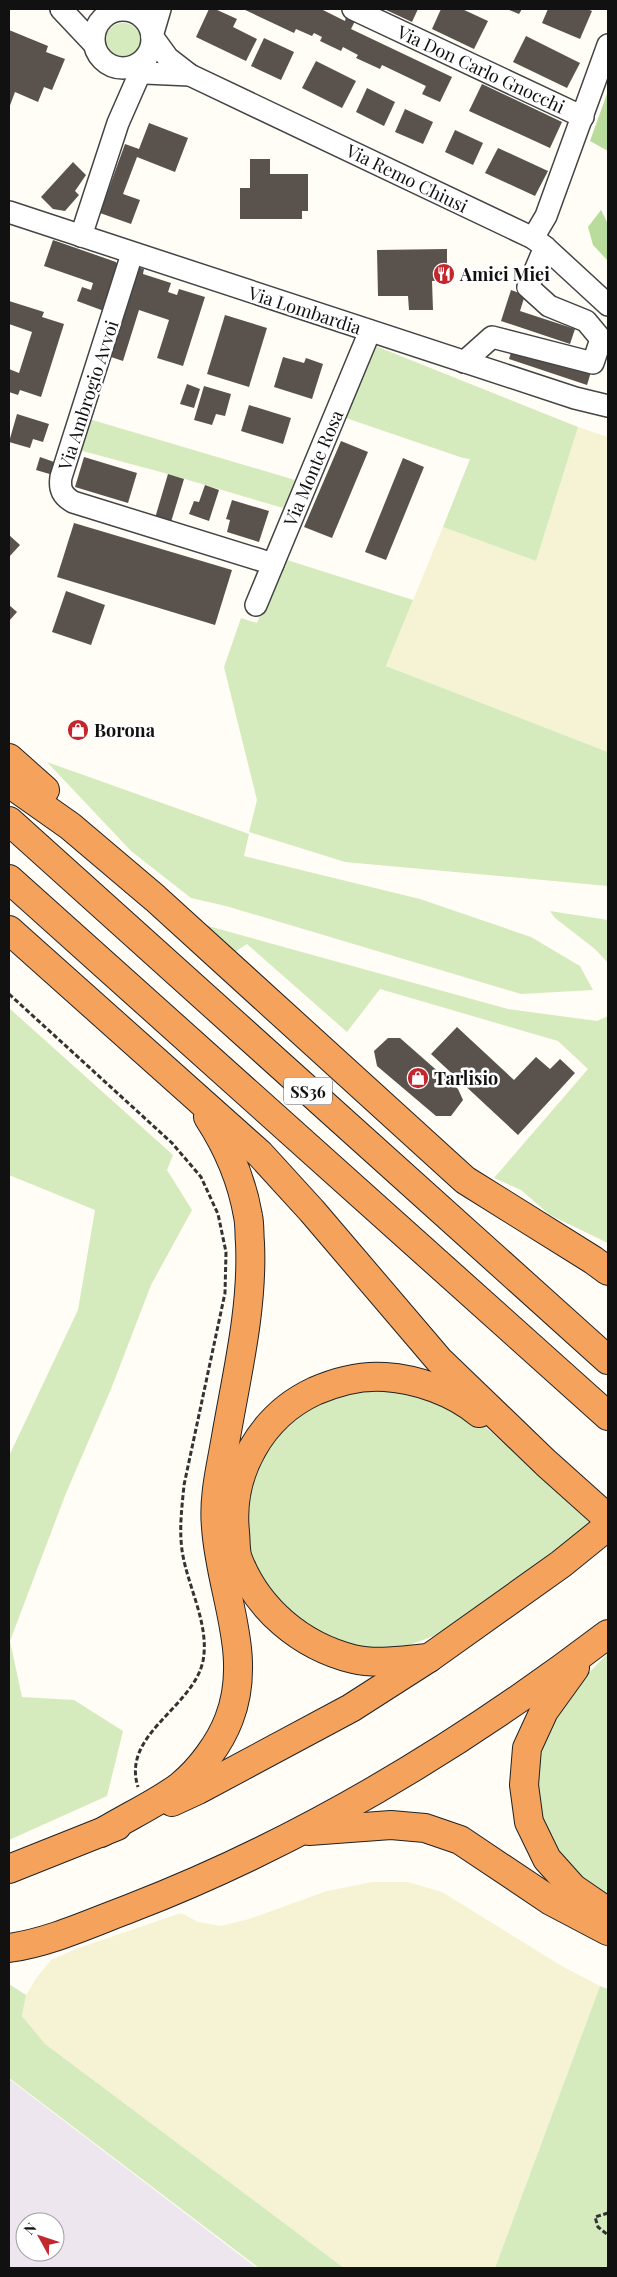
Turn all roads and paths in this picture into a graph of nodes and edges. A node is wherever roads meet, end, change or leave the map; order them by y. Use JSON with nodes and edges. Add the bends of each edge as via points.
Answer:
{"nodes":[{"id":1,"x":61,"y":9,"type":"edge"},
{"id":2,"x":160,"y":9,"type":"edge"},
{"id":3,"x":353,"y":9,"type":"edge"},
{"id":4,"x":108,"y":10,"type":"edge"},
{"id":5,"x":94,"y":44,"type":"junction"},
{"id":6,"x":608,"y":45,"type":"edge"},
{"id":7,"x":136,"y":60,"type":"junction"},
{"id":8,"x":190,"y":75,"type":"junction"},
{"id":9,"x":583,"y":117,"type":"junction"},
{"id":10,"x":118,"y":123,"type":"junction"},
{"id":11,"x":9,"y":212,"type":"edge"},
{"id":12,"x":81,"y":236,"type":"junction"},
{"id":13,"x":539,"y":243,"type":"junction"},
{"id":14,"x":132,"y":254,"type":"junction"},
{"id":15,"x":608,"y":305,"type":"edge"},
{"id":16,"x":370,"y":332,"type":"junction"},
{"id":17,"x":464,"y":362,"type":"junction"},
{"id":18,"x":606,"y":403,"type":"edge"},
{"id":19,"x":273,"y":564,"type":"junction"},
{"id":20,"x":256,"y":605,"type":"dead end"},
{"id":21,"x":9,"y":758,"type":"edge"},
{"id":22,"x":9,"y":783,"type":"edge"},
{"id":23,"x":9,"y":821,"type":"edge"},
{"id":24,"x":70,"y":826,"type":"junction"},
{"id":25,"x":9,"y":879,"type":"edge"},
{"id":26,"x":9,"y":930,"type":"edge"},
{"id":27,"x":9,"y":994,"type":"edge"},
{"id":28,"x":192,"y":1092,"type":"junction"},
{"id":29,"x":608,"y":1271,"type":"edge"},
{"id":30,"x":608,"y":1360,"type":"edge"},
{"id":31,"x":608,"y":1416,"type":"edge"},
{"id":32,"x":546,"y":1463,"type":"junction"},
{"id":33,"x":606,"y":1520,"type":"edge"},
{"id":34,"x":600,"y":1640,"type":"edge"},
{"id":35,"x":429,"y":1658,"type":"junction"},
{"id":36,"x":140,"y":1795,"type":"dead end"},
{"id":37,"x":303,"y":1832,"type":"junction"},
{"id":38,"x":101,"y":1833,"type":"junction"},
{"id":39,"x":9,"y":1869,"type":"edge"},
{"id":40,"x":608,"y":1912,"type":"edge"},
{"id":41,"x":608,"y":1931,"type":"edge"},
{"id":42,"x":9,"y":1948,"type":"edge"},
{"id":43,"x":608,"y":2213,"type":"edge"},
{"id":44,"x":608,"y":2235,"type":"edge"}],
"edges":[{"from":1,"to":5,"type":"street"},
{"from":2,"to":7,"type":"street"},
{"from":3,"to":9,"type":"street","name":"Via Don Carlo Gnocchi"},
{"from":4,"to":5,"type":"street","via":[[95,30]]},
{"from":4,"to":7,"type":"street","via":[[135,12],[149,27]]},
{"from":5,"to":7,"type":"street","via":[[103,61]]},
{"from":6,"to":9,"type":"street"},
{"from":7,"to":8,"type":"street","name":"Via Remo Chiusi"},
{"from":7,"to":8,"type":"street","name":"Via Remo Chiusi","via":[[168,58]]},
{"from":7,"to":10,"type":"street"},
{"from":7,"to":10,"type":"street","via":[[118,87]]},
{"from":8,"to":13,"type":"street","name":"Via Remo Chiusi"},
{"from":9,"to":13,"type":"street"},
{"from":10,"to":12,"type":"street"},
{"from":11,"to":12,"type":"street","name":"Via Lombardia"},
{"from":12,"to":14,"type":"street","name":"Via Lombardia"},
{"from":13,"to":15,"type":"street","name":"Via Remo Chiusi"},
{"from":13,"to":17,"type":"street","via":[[528,287],[549,306],[586,321],[601,339],[594,363],[492,337]]},
{"from":14,"to":16,"type":"street","name":"Via Lombardia"},
{"from":14,"to":19,"type":"street","name":"Via Ambrogio Avvoi","via":[[61,478],[64,497]]},
{"from":16,"to":17,"type":"street","name":"Via Lombardia"},
{"from":16,"to":19,"type":"street","name":"Via Monte Rosa"},
{"from":17,"to":18,"type":"street","name":"Via Lombardia","via":[[575,398]]},
{"from":19,"to":20,"type":"street","name":"Via Monte Rosa"},
{"from":21,"to":24,"type":"highway","via":[[44,789]]},
{"from":22,"to":24,"type":"highway"},
{"from":23,"to":30,"type":"highway","number":"SS36"},
{"from":24,"to":29,"type":"highway","via":[[155,898],[465,1180]]},
{"from":25,"to":31,"type":"highway","number":"SS36"},
{"from":26,"to":28,"type":"highway"},
{"from":27,"to":36,"type":"path","via":[[172,1143],[201,1177],[218,1214],[226,1252],[225,1293],[184,1485],[181,1517],[182,1550],[204,1635],[203,1661],[195,1680],[146,1740],[136,1759],[135,1776]]},
{"from":28,"to":32,"type":"highway","via":[[260,1154],[439,1360]]},
{"from":28,"to":38,"type":"highway","via":[[223,1140],[249,1217],[251,1268],[248,1307],[217,1493],[216,1527],[239,1649],[239,1686],[229,1720],[208,1756],[180,1786]]},
{"from":32,"to":33,"type":"highway"},
{"from":32,"to":35,"type":"highway","via":[[474,1408],[443,1392],[407,1379],[368,1376],[335,1382],[301,1398],[272,1419],[251,1450],[238,1483],[233,1518],[237,1557],[256,1595],[286,1626],[318,1647],[354,1659],[387,1662]]},
{"from":33,"to":35,"type":"highway","via":[[561,1564]]},
{"from":34,"to":37,"type":"highway","via":[[439,1752]]},
{"from":34,"to":40,"type":"highway","via":[[544,1711],[528,1748],[524,1785],[529,1822],[547,1859],[573,1888]]},
{"from":35,"to":38,"type":"highway","via":[[343,1713],[198,1790]]},
{"from":37,"to":41,"type":"highway","via":[[391,1825],[425,1828],[460,1840],[551,1901]]},
{"from":37,"to":42,"type":"highway","via":[[185,1887],[54,1937]]},
{"from":38,"to":39,"type":"highway"},
{"from":43,"to":44,"type":"path","via":[[595,2217],[598,2227]]}]}
